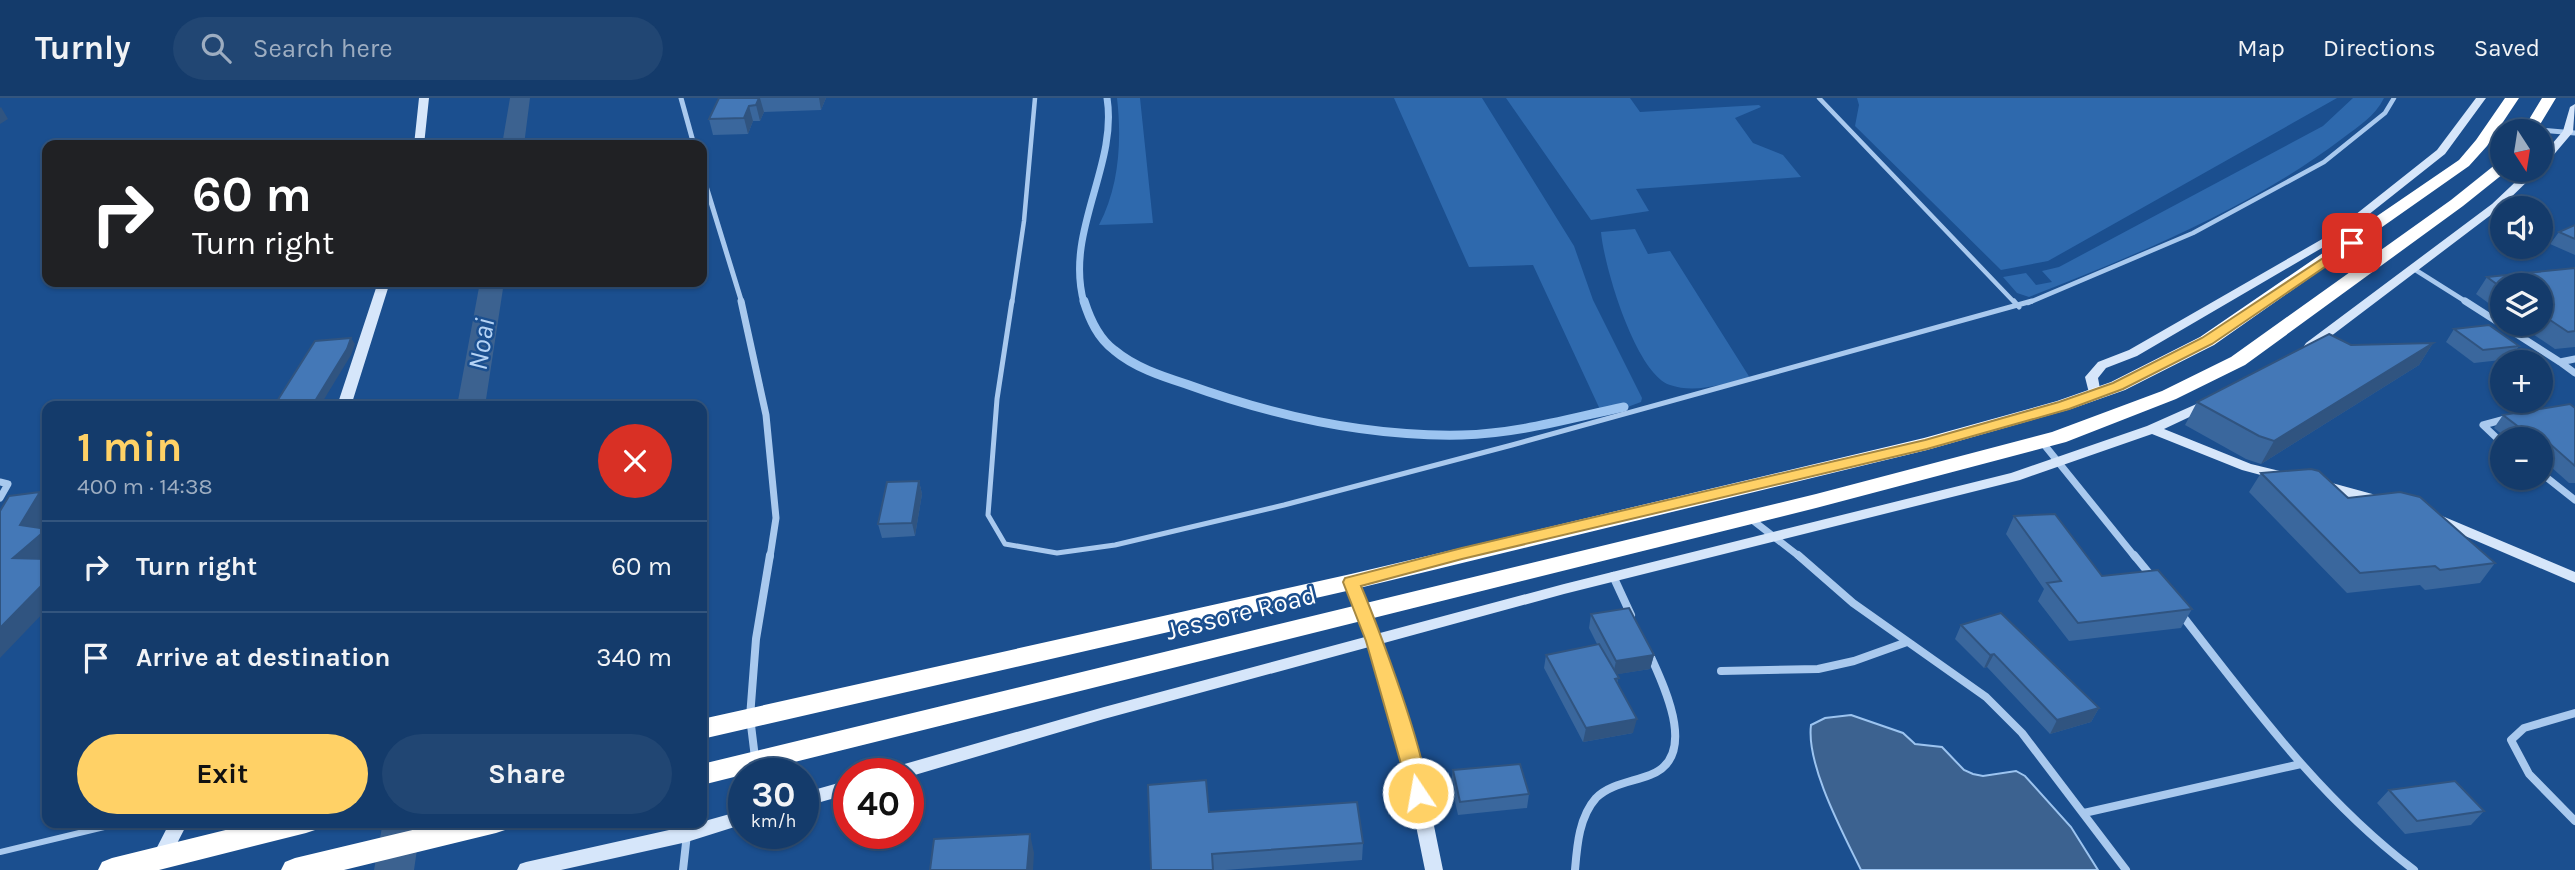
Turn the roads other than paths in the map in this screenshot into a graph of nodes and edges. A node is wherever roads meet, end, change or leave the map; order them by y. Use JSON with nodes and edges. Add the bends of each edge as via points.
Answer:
{"nodes":[{"id":1,"x":424,"y":98,"type":"edge"},
{"id":2,"x":681,"y":98,"type":"edge"},
{"id":3,"x":1035,"y":98,"type":"edge"},
{"id":4,"x":1819,"y":98,"type":"edge"},
{"id":5,"x":2394,"y":98,"type":"edge"},
{"id":6,"x":2481,"y":98,"type":"edge"},
{"id":7,"x":2512,"y":98,"type":"edge"},
{"id":8,"x":2549,"y":98,"type":"edge"},
{"id":9,"x":2575,"y":107,"type":"edge"},
{"id":10,"x":2536,"y":119,"type":"edge"},
{"id":11,"x":2553,"y":132,"type":"edge"},
{"id":12,"x":2571,"y":133,"type":"edge"},
{"id":13,"x":420,"y":140,"type":"edge"},
{"id":14,"x":693,"y":140,"type":"edge"},
{"id":15,"x":2553,"y":151,"type":"edge"},
{"id":16,"x":2490,"y":177,"type":"edge"},
{"id":17,"x":2521,"y":182,"type":"edge"},
{"id":18,"x":707,"y":189,"type":"edge"},
{"id":19,"x":2414,"y":269,"type":"junction"},
{"id":20,"x":382,"y":287,"type":"edge"},
{"id":21,"x":2019,"y":307,"type":"junction"},
{"id":22,"x":2301,"y":353,"type":"edge"},
{"id":23,"x":2575,"y":359,"type":"edge"},
{"id":24,"x":2560,"y":362,"type":"junction"},
{"id":25,"x":2575,"y":373,"type":"edge"},
{"id":26,"x":2095,"y":394,"type":"junction"},
{"id":27,"x":2221,"y":397,"type":"edge"},
{"id":28,"x":346,"y":401,"type":"edge"},
{"id":29,"x":2516,"y":417,"type":"edge"},
{"id":30,"x":2152,"y":429,"type":"junction"},
{"id":31,"x":2490,"y":432,"type":"edge"},
{"id":32,"x":2042,"y":442,"type":"junction"},
{"id":33,"x":2059,"y":463,"type":"junction"},
{"id":34,"x":0,"y":482,"type":"edge"},
{"id":35,"x":2553,"y":483,"type":"edge"},
{"id":36,"x":0,"y":498,"type":"edge"},
{"id":37,"x":2575,"y":500,"type":"edge"},
{"id":38,"x":2397,"y":506,"type":"edge"},
{"id":39,"x":2423,"y":513,"type":"edge"},
{"id":40,"x":1747,"y":516,"type":"junction"},
{"id":41,"x":1776,"y":536,"type":"junction"},
{"id":42,"x":1613,"y":576,"type":"junction"},
{"id":43,"x":2575,"y":579,"type":"edge"},
{"id":44,"x":2154,"y":580,"type":"edge"},
{"id":45,"x":1351,"y":582,"type":"junction"},
{"id":46,"x":2171,"y":602,"type":"edge"},
{"id":47,"x":1363,"y":614,"type":"junction"},
{"id":48,"x":1636,"y":626,"type":"edge"},
{"id":49,"x":1375,"y":641,"type":"junction"},
{"id":50,"x":1907,"y":642,"type":"junction"},
{"id":51,"x":1648,"y":651,"type":"edge"},
{"id":52,"x":1721,"y":671,"type":"dead end"},
{"id":53,"x":2575,"y":713,"type":"edge"},
{"id":54,"x":750,"y":717,"type":"junction"},
{"id":55,"x":707,"y":728,"type":"edge"},
{"id":56,"x":756,"y":758,"type":"edge"},
{"id":57,"x":793,"y":758,"type":"edge"},
{"id":58,"x":924,"y":765,"type":"edge"},
{"id":59,"x":2301,"y":765,"type":"junction"},
{"id":60,"x":728,"y":771,"type":"edge"},
{"id":61,"x":707,"y":774,"type":"edge"},
{"id":62,"x":2084,"y":813,"type":"junction"},
{"id":63,"x":2575,"y":821,"type":"edge"},
{"id":64,"x":728,"y":822,"type":"edge"},
{"id":65,"x":100,"y":828,"type":"edge"},
{"id":66,"x":176,"y":828,"type":"edge"},
{"id":67,"x":281,"y":828,"type":"edge"},
{"id":68,"x":475,"y":828,"type":"edge"},
{"id":69,"x":687,"y":834,"type":"junction"},
{"id":70,"x":0,"y":852,"type":"edge"},
{"id":71,"x":161,"y":857,"type":"junction"},
{"id":72,"x":534,"y":868,"type":"edge"},
{"id":73,"x":112,"y":870,"type":"edge"},
{"id":74,"x":295,"y":870,"type":"edge"},
{"id":75,"x":683,"y":870,"type":"edge"},
{"id":76,"x":1434,"y":870,"type":"edge"},
{"id":77,"x":1576,"y":870,"type":"edge"},
{"id":78,"x":2126,"y":870,"type":"edge"},
{"id":79,"x":2414,"y":870,"type":"edge"}],
"edges":[{"from":1,"to":13,"type":"street"},
{"from":2,"to":14,"type":"street"},
{"from":3,"to":21,"type":"lane","via":[[1024,221],[997,399],[988,515],[1005,544],[1031,550],[1057,553],[1115,545],[1284,505]]},
{"from":4,"to":21,"type":"lane"},
{"from":5,"to":21,"type":"lane","via":[[2385,113],[2324,162],[2193,233]]},
{"from":6,"to":26,"type":"street","via":[[2441,152],[2335,236],[2133,353],[2102,365],[2091,377]]},
{"from":7,"to":26,"type":"highway","via":[[2482,143],[2442,180],[2207,341]]},
{"from":8,"to":10,"type":"highway"},
{"from":9,"to":12,"type":"street"},
{"from":11,"to":12,"type":"street"},
{"from":12,"to":15,"type":"street"},
{"from":16,"to":32,"type":"highway","name":"Jessore Road","via":[[2238,360],[2122,415]]},
{"from":17,"to":19,"type":"street"},
{"from":18,"to":54,"type":"street","via":[[739,291],[763,403],[776,518],[756,639]]},
{"from":19,"to":22,"type":"street"},
{"from":19,"to":24,"type":"street"},
{"from":20,"to":28,"type":"street"},
{"from":23,"to":24,"type":"street"},
{"from":24,"to":25,"type":"street"},
{"from":26,"to":45,"type":"highway","via":[[1914,447]]},
{"from":27,"to":30,"type":"street"},
{"from":29,"to":31,"type":"street","via":[[2483,425]]},
{"from":30,"to":33,"type":"street"},
{"from":30,"to":38,"type":"street","via":[[2247,467]]},
{"from":32,"to":33,"type":"street"},
{"from":32,"to":40,"type":"highway","name":"Jessore Road"},
{"from":33,"to":41,"type":"street"},
{"from":33,"to":44,"type":"street"},
{"from":34,"to":36,"type":"street","via":[[8,484]]},
{"from":35,"to":37,"type":"street"},
{"from":39,"to":43,"type":"street"},
{"from":40,"to":41,"type":"street"},
{"from":40,"to":47,"type":"highway","name":"Jessore Road"},
{"from":41,"to":42,"type":"street"},
{"from":41,"to":50,"type":"street","via":[[1853,603]]},
{"from":42,"to":48,"type":"street"},
{"from":42,"to":49,"type":"street"},
{"from":45,"to":47,"type":"street"},
{"from":45,"to":54,"type":"highway"},
{"from":46,"to":59,"type":"street"},
{"from":47,"to":49,"type":"street"},
{"from":47,"to":57,"type":"highway","name":"Jessore Road"},
{"from":49,"to":58,"type":"street"},
{"from":49,"to":76,"type":"street","via":[[1413,767]]},
{"from":50,"to":52,"type":"street","via":[[1818,669]]},
{"from":50,"to":62,"type":"street","via":[[1986,697],[2022,733]]},
{"from":51,"to":77,"type":"street","via":[[1665,688],[1676,747],[1668,764],[1657,772],[1604,792],[1589,808]]},
{"from":53,"to":63,"type":"street","via":[[2524,728],[2511,740],[2517,757],[2543,791]]},
{"from":54,"to":55,"type":"highway"},
{"from":54,"to":56,"type":"street"},
{"from":59,"to":62,"type":"street"},
{"from":59,"to":79,"type":"street","via":[[2342,808]]},
{"from":60,"to":61,"type":"highway","name":"Jessore Road"},
{"from":62,"to":78,"type":"street"},
{"from":64,"to":69,"type":"street"},
{"from":65,"to":70,"type":"lane"},
{"from":66,"to":71,"type":"street"},
{"from":67,"to":71,"type":"highway"},
{"from":68,"to":74,"type":"highway"},
{"from":69,"to":72,"type":"street"},
{"from":69,"to":75,"type":"street"},
{"from":71,"to":73,"type":"highway"}]}
